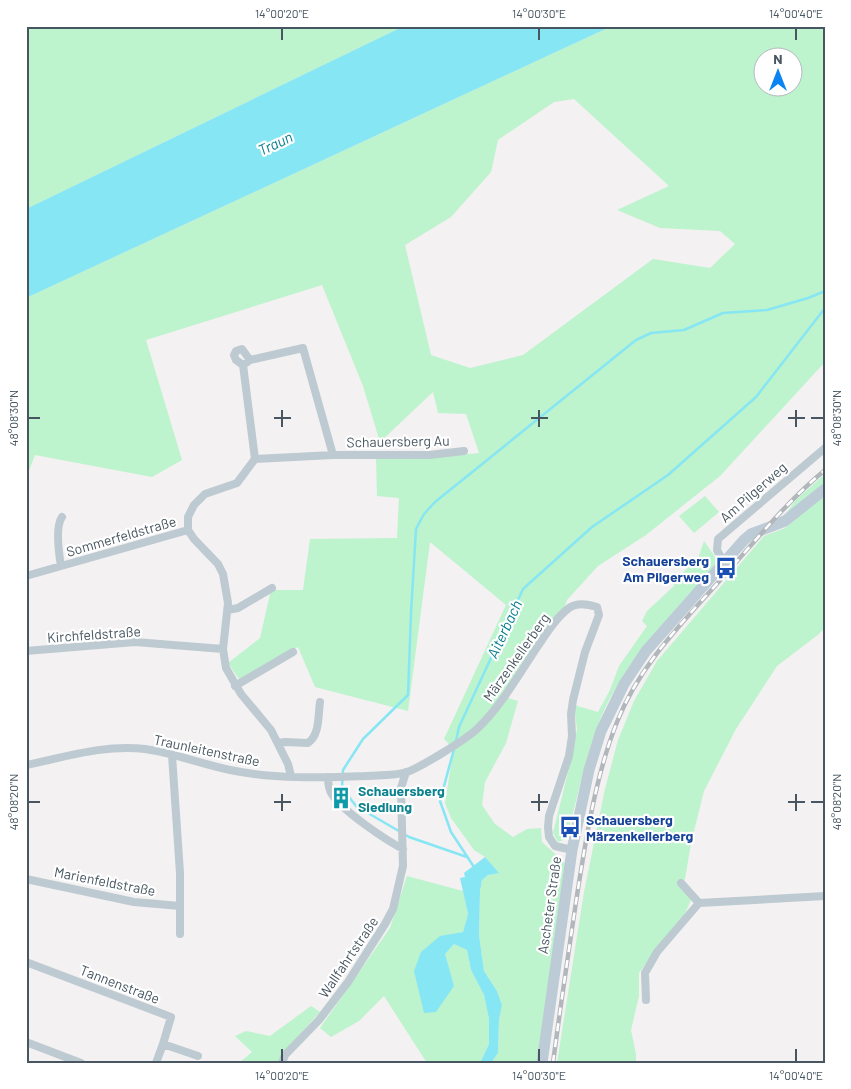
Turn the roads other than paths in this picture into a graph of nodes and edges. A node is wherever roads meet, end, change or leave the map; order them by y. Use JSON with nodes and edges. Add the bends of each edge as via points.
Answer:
{"nodes":[{"id":1,"x":250,"y":360,"type":"junction"},
{"id":2,"x":243,"y":365,"type":"junction"},
{"id":3,"x":825,"y":448,"type":"edge"},
{"id":4,"x":464,"y":452,"type":"dead end"},
{"id":5,"x":333,"y":455,"type":"junction"},
{"id":6,"x":255,"y":459,"type":"junction"},
{"id":7,"x":825,"y":489,"type":"edge"},
{"id":8,"x":62,"y":517,"type":"dead end"},
{"id":9,"x":188,"y":530,"type":"junction"},
{"id":10,"x":724,"y":563,"type":"junction"},
{"id":11,"x":61,"y":566,"type":"junction"},
{"id":12,"x":26,"y":576,"type":"edge"},
{"id":13,"x":272,"y":588,"type":"dead end"},
{"id":14,"x":228,"y":610,"type":"junction"},
{"id":15,"x":223,"y":649,"type":"junction"},
{"id":16,"x":26,"y":651,"type":"edge"},
{"id":17,"x":293,"y":652,"type":"dead end"},
{"id":18,"x":236,"y":686,"type":"junction"},
{"id":19,"x":320,"y":702,"type":"dead end"},
{"id":20,"x":465,"y":738,"type":"joint"},
{"id":21,"x":278,"y":743,"type":"junction"},
{"id":22,"x":172,"y":754,"type":"junction"},
{"id":23,"x":26,"y":765,"type":"edge"},
{"id":24,"x":406,"y":772,"type":"junction"},
{"id":25,"x":291,"y":776,"type":"junction"},
{"id":26,"x":331,"y":777,"type":"junction"},
{"id":27,"x":403,"y":845,"type":"junction"},
{"id":28,"x":572,"y":850,"type":"junction"},
{"id":29,"x":26,"y":879,"type":"edge"},
{"id":30,"x":681,"y":883,"type":"dead end"},
{"id":31,"x":825,"y":896,"type":"edge"},
{"id":32,"x":701,"y":903,"type":"junction"},
{"id":33,"x":180,"y":906,"type":"junction"},
{"id":34,"x":180,"y":934,"type":"dead end"},
{"id":35,"x":26,"y":962,"type":"edge"},
{"id":36,"x":646,"y":1000,"type":"dead end"},
{"id":37,"x":26,"y":1042,"type":"edge"},
{"id":38,"x":163,"y":1044,"type":"junction"},
{"id":39,"x":198,"y":1056,"type":"dead end"},
{"id":40,"x":81,"y":1063,"type":"edge"},
{"id":41,"x":156,"y":1063,"type":"edge"},
{"id":42,"x":282,"y":1063,"type":"edge"},
{"id":43,"x":542,"y":1063,"type":"edge"}],
"edges":[{"from":1,"to":2,"type":"street","name":"Schauersberg Au"},
{"from":1,"to":2,"type":"street","name":"Schauersberg Au","via":[[242,349],[236,351],[236,360]]},
{"from":1,"to":5,"type":"street","name":"Schauersberg Au","via":[[302,348]]},
{"from":2,"to":6,"type":"street","name":"Schauersberg Au"},
{"from":3,"to":10,"type":"street","name":"Am Pilgerweg","via":[[718,539],[717,550]]},
{"from":4,"to":5,"type":"street","name":"Schauersberg Au"},
{"from":5,"to":6,"type":"street","name":"Schauersberg Au"},
{"from":6,"to":9,"type":"street","via":[[237,483],[204,494],[188,517]]},
{"from":7,"to":10,"type":"main road","name":"Ascheter Straße","via":[[785,521],[751,534]]},
{"from":8,"to":11,"type":"street","name":"Sommerfeldstraße","via":[[59,522]]},
{"from":9,"to":11,"type":"street","name":"Sommerfeldstraße"},
{"from":9,"to":14,"type":"street","via":[[220,569]]},
{"from":10,"to":28,"type":"main road","name":"Ascheter Straße","via":[[646,651],[616,698],[594,749]]},
{"from":11,"to":12,"type":"street","name":"Sommerfeldstraße"},
{"from":13,"to":14,"type":"street","via":[[238,608]]},
{"from":14,"to":15,"type":"street"},
{"from":15,"to":16,"type":"street","name":"Kirchfeldstraße","via":[[135,642]]},
{"from":15,"to":18,"type":"street","via":[[226,668]]},
{"from":17,"to":18,"type":"street"},
{"from":18,"to":21,"type":"street"},
{"from":19,"to":21,"type":"street","via":[[317,730],[311,741]]},
{"from":20,"to":24,"type":"street","name":"Traunleitenstraße"},
{"from":20,"to":28,"type":"street","name":"Märzenkellerberg","via":[[494,711],[553,624],[569,608],[578,604],[597,607],[599,615],[572,700],[569,756],[549,816],[549,837],[555,846]]},
{"from":21,"to":25,"type":"street"},
{"from":22,"to":23,"type":"street","name":"Traunleitenstraße","via":[[146,749],[110,749]]},
{"from":22,"to":25,"type":"street","name":"Traunleitenstraße","via":[[230,770]]},
{"from":22,"to":33,"type":"street"},
{"from":24,"to":26,"type":"street","name":"Traunleitenstraße"},
{"from":24,"to":27,"type":"street","name":"Wallfahrtstraße","via":[[401,788]]},
{"from":25,"to":26,"type":"street","name":"Traunleitenstraße"},
{"from":26,"to":27,"type":"street","via":[[329,789],[332,796],[354,815]]},
{"from":27,"to":42,"type":"street","name":"Wallfahrtstraße","via":[[400,883],[385,924],[348,982],[319,1020],[285,1055]]},
{"from":28,"to":43,"type":"main road","name":"Ascheter Straße"},
{"from":29,"to":33,"type":"street","name":"Marienfeldstraße","via":[[134,902]]},
{"from":30,"to":32,"type":"street"},
{"from":31,"to":32,"type":"street"},
{"from":32,"to":36,"type":"street","via":[[657,952],[645,973]]},
{"from":33,"to":34,"type":"street"},
{"from":35,"to":38,"type":"street","name":"Tannenstraße","via":[[171,1017]]},
{"from":37,"to":40,"type":"street"},
{"from":38,"to":39,"type":"street"},
{"from":38,"to":41,"type":"street"}]}
